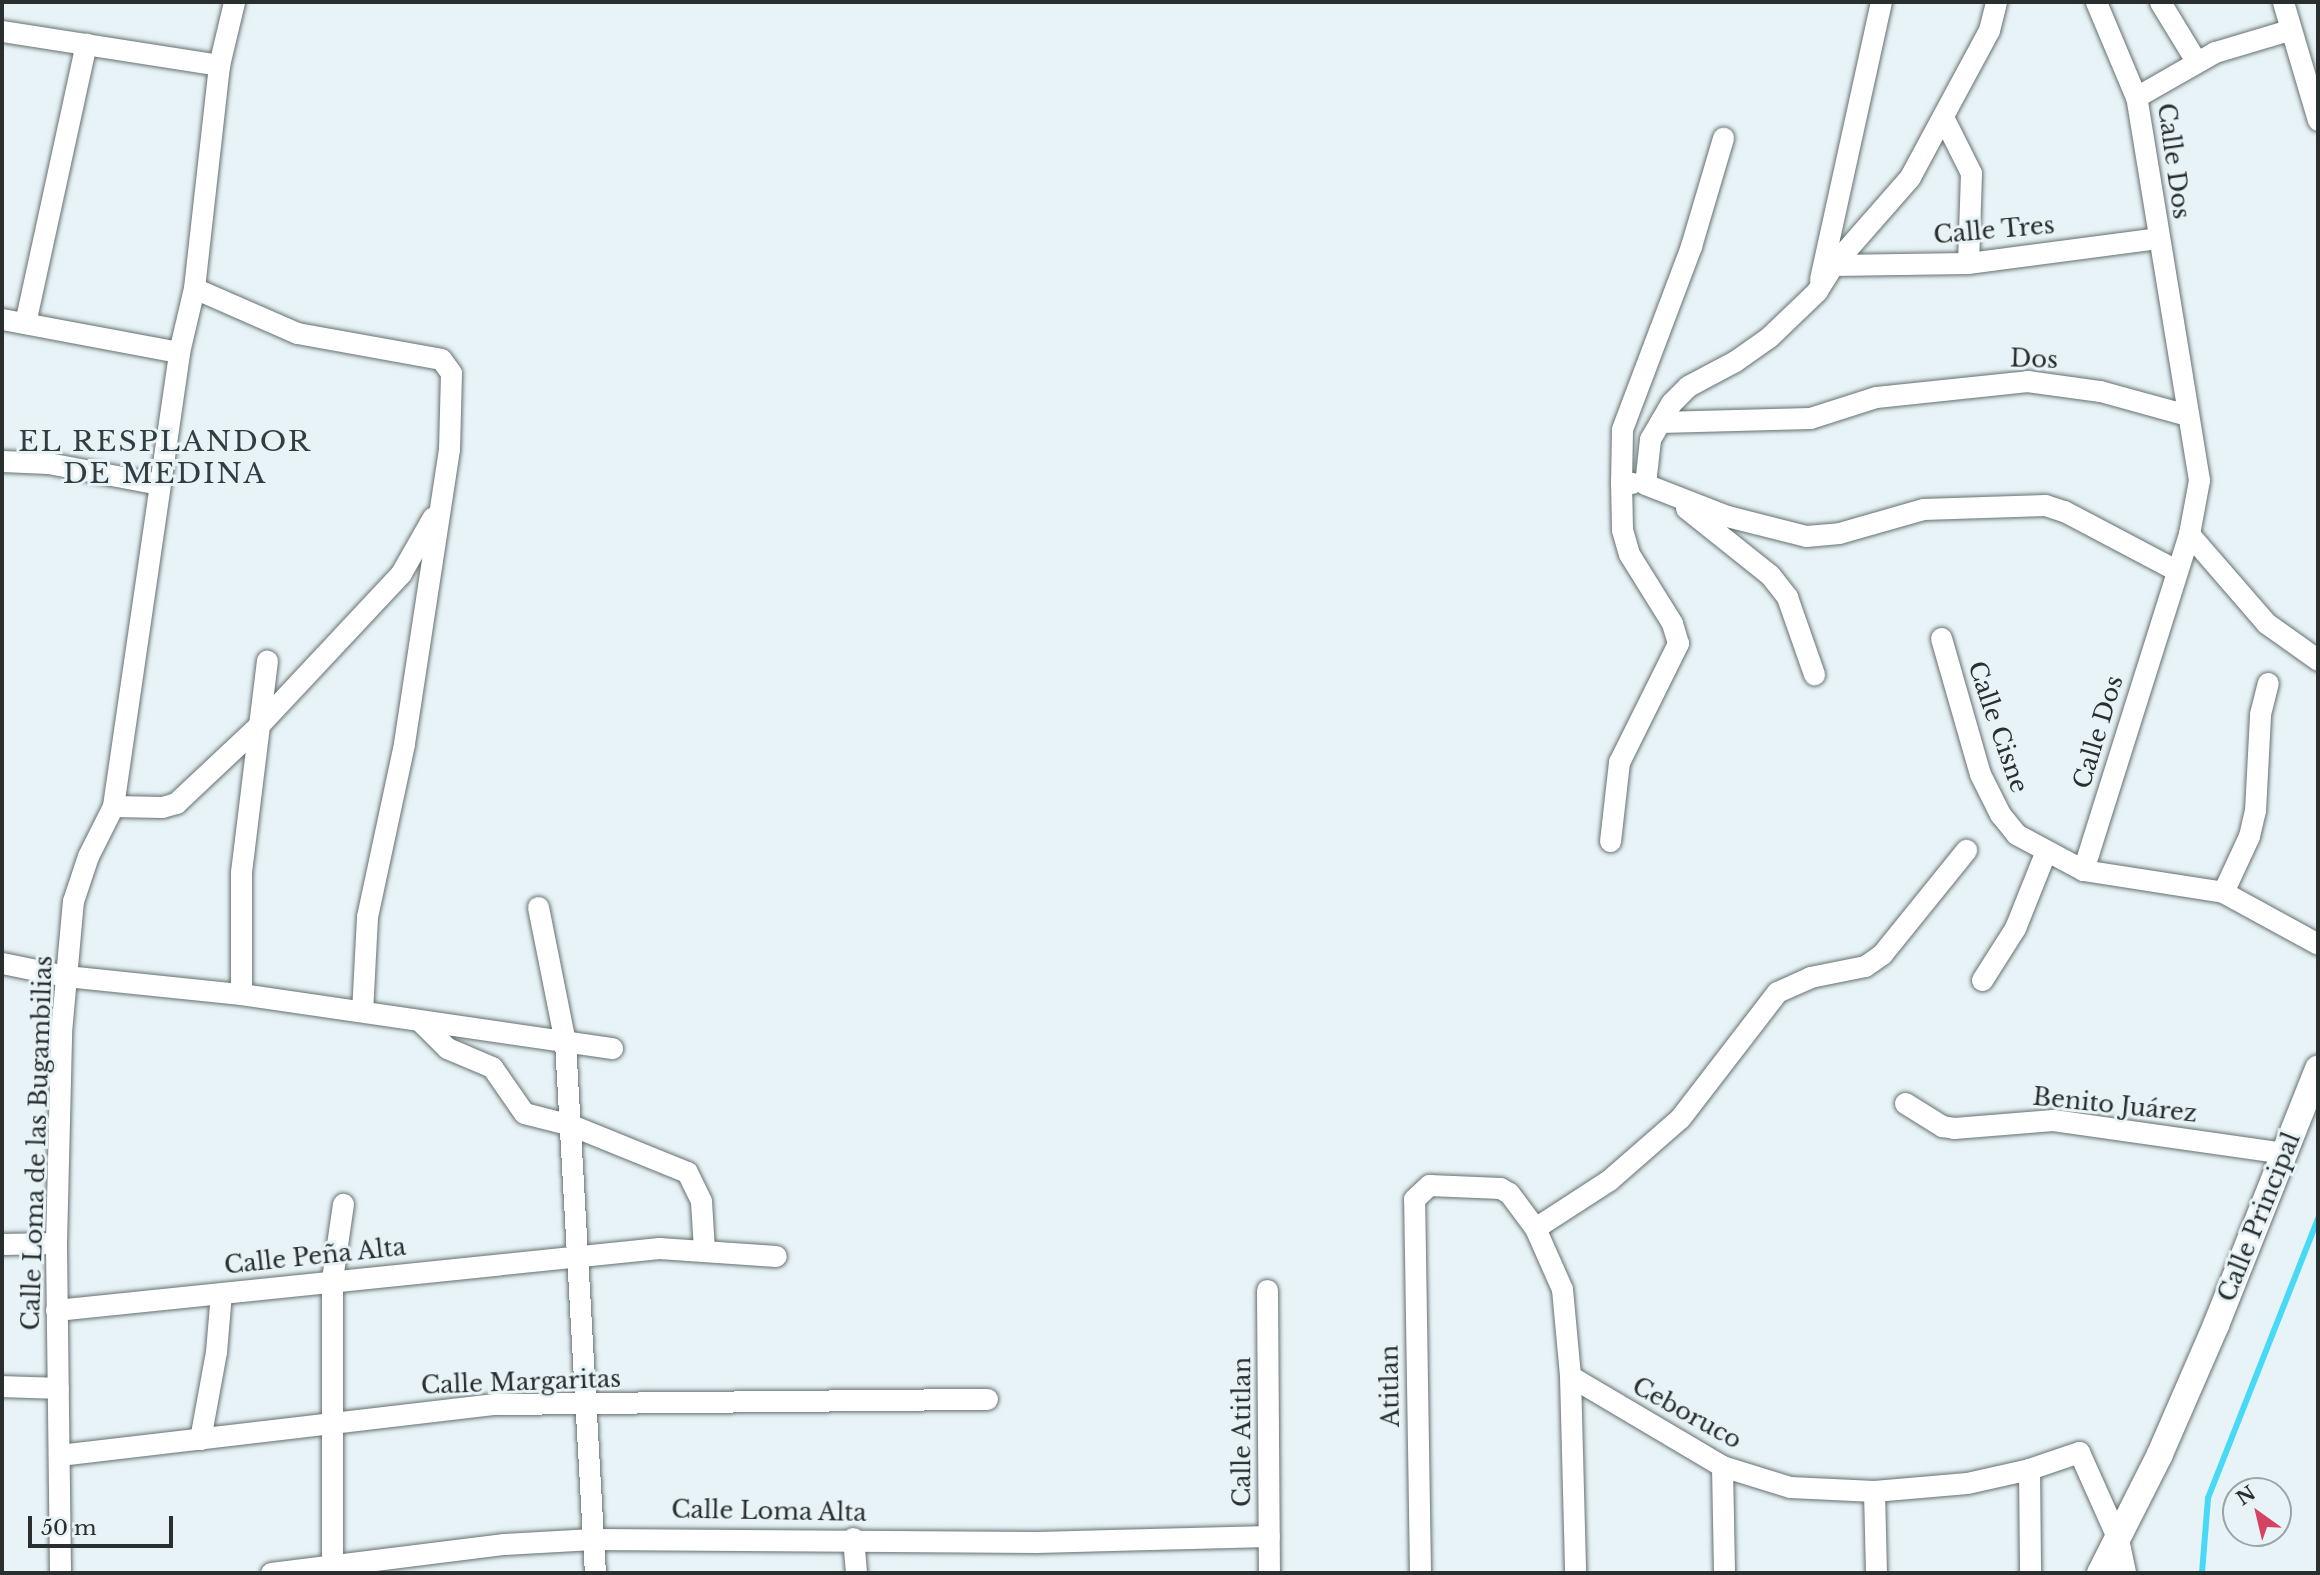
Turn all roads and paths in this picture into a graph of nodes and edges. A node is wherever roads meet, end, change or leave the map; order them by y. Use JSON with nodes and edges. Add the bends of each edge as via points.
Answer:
{"nodes":[{"id":1,"x":1881,"y":2,"type":"edge"},
{"id":2,"x":1996,"y":2,"type":"edge"},
{"id":3,"x":2096,"y":2,"type":"edge"},
{"id":4,"x":2160,"y":2,"type":"edge"},
{"id":5,"x":2283,"y":2,"type":"edge"},
{"id":6,"x":232,"y":10,"type":"edge"},
{"id":7,"x":2290,"y":30,"type":"junction"},
{"id":8,"x":2,"y":31,"type":"edge"},
{"id":9,"x":86,"y":44,"type":"junction"},
{"id":10,"x":2196,"y":61,"type":"junction"},
{"id":11,"x":219,"y":65,"type":"junction"},
{"id":12,"x":2136,"y":97,"type":"junction"},
{"id":13,"x":1944,"y":119,"type":"junction"},
{"id":14,"x":2318,"y":120,"type":"edge"},
{"id":15,"x":1723,"y":138,"type":"dead end"},
{"id":16,"x":2158,"y":238,"type":"junction"},
{"id":17,"x":1968,"y":262,"type":"junction"},
{"id":18,"x":1833,"y":265,"type":"junction"},
{"id":19,"x":194,"y":288,"type":"junction"},
{"id":20,"x":1817,"y":291,"type":"junction"},
{"id":21,"x":2,"y":319,"type":"edge"},
{"id":22,"x":25,"y":323,"type":"junction"},
{"id":23,"x":179,"y":352,"type":"junction"},
{"id":24,"x":2187,"y":415,"type":"junction"},
{"id":25,"x":1660,"y":422,"type":"junction"},
{"id":26,"x":2,"y":461,"type":"edge"},
{"id":27,"x":1621,"y":482,"type":"junction"},
{"id":28,"x":159,"y":484,"type":"junction"},
{"id":29,"x":1645,"y":484,"type":"junction"},
{"id":30,"x":1676,"y":499,"type":"junction"},
{"id":31,"x":439,"y":506,"type":"junction"},
{"id":32,"x":2189,"y":534,"type":"junction"},
{"id":33,"x":2176,"y":570,"type":"junction"},
{"id":34,"x":1941,"y":638,"type":"dead end"},
{"id":35,"x":2318,"y":660,"type":"edge"},
{"id":36,"x":267,"y":661,"type":"dead end"},
{"id":37,"x":1814,"y":674,"type":"dead end"},
{"id":38,"x":2268,"y":683,"type":"dead end"},
{"id":39,"x":259,"y":725,"type":"junction"},
{"id":40,"x":113,"y":806,"type":"junction"},
{"id":41,"x":1610,"y":841,"type":"dead end"},
{"id":42,"x":1966,"y":850,"type":"dead end"},
{"id":43,"x":2045,"y":853,"type":"junction"},
{"id":44,"x":2083,"y":870,"type":"junction"},
{"id":45,"x":2223,"y":892,"type":"junction"},
{"id":46,"x":538,"y":907,"type":"dead end"},
{"id":47,"x":2318,"y":944,"type":"edge"},
{"id":48,"x":2,"y":963,"type":"edge"},
{"id":49,"x":66,"y":976,"type":"junction"},
{"id":50,"x":1982,"y":981,"type":"dead end"},
{"id":51,"x":241,"y":994,"type":"junction"},
{"id":52,"x":362,"y":1011,"type":"junction"},
{"id":53,"x":421,"y":1022,"type":"junction"},
{"id":54,"x":565,"y":1042,"type":"junction"},
{"id":55,"x":612,"y":1048,"type":"dead end"},
{"id":56,"x":2318,"y":1069,"type":"edge"},
{"id":57,"x":1905,"y":1103,"type":"dead end"},
{"id":58,"x":570,"y":1125,"type":"junction"},
{"id":59,"x":2284,"y":1153,"type":"junction"},
{"id":60,"x":343,"y":1204,"type":"dead end"},
{"id":61,"x":1535,"y":1228,"type":"junction"},
{"id":62,"x":56,"y":1243,"type":"junction"},
{"id":63,"x":2,"y":1244,"type":"edge"},
{"id":64,"x":704,"y":1250,"type":"junction"},
{"id":65,"x":579,"y":1255,"type":"junction"},
{"id":66,"x":776,"y":1256,"type":"dead end"},
{"id":67,"x":332,"y":1279,"type":"junction"},
{"id":68,"x":1268,"y":1290,"type":"dead end"},
{"id":69,"x":221,"y":1293,"type":"junction"},
{"id":70,"x":57,"y":1310,"type":"junction"},
{"id":71,"x":1570,"y":1376,"type":"junction"},
{"id":72,"x":2,"y":1387,"type":"edge"},
{"id":73,"x":58,"y":1388,"type":"junction"},
{"id":74,"x":987,"y":1399,"type":"dead end"},
{"id":75,"x":588,"y":1404,"type":"junction"},
{"id":76,"x":331,"y":1420,"type":"junction"},
{"id":77,"x":200,"y":1439,"type":"junction"},
{"id":78,"x":59,"y":1455,"type":"junction"},
{"id":79,"x":1722,"y":1466,"type":"junction"},
{"id":80,"x":2029,"y":1469,"type":"junction"},
{"id":81,"x":1874,"y":1491,"type":"junction"},
{"id":82,"x":1269,"y":1536,"type":"junction"},
{"id":83,"x":853,"y":1538,"type":"junction"},
{"id":84,"x":593,"y":1539,"type":"junction"},
{"id":85,"x":2118,"y":1539,"type":"junction"},
{"id":86,"x":332,"y":1571,"type":"edge"},
{"id":87,"x":61,"y":1573,"type":"edge"},
{"id":88,"x":271,"y":1573,"type":"edge"},
{"id":89,"x":595,"y":1573,"type":"edge"},
{"id":90,"x":856,"y":1573,"type":"edge"},
{"id":91,"x":1269,"y":1573,"type":"edge"},
{"id":92,"x":1420,"y":1573,"type":"edge"},
{"id":93,"x":1575,"y":1573,"type":"edge"},
{"id":94,"x":1724,"y":1573,"type":"edge"},
{"id":95,"x":1876,"y":1573,"type":"edge"},
{"id":96,"x":2030,"y":1573,"type":"edge"},
{"id":97,"x":2100,"y":1573,"type":"edge"},
{"id":98,"x":2125,"y":1573,"type":"edge"}],
"edges":[{"from":1,"to":20,"type":"street"},
{"from":2,"to":13,"type":"street","via":[[1989,30]]},
{"from":3,"to":12,"type":"street"},
{"from":4,"to":10,"type":"street"},
{"from":5,"to":7,"type":"street"},
{"from":6,"to":11,"type":"street","name":"Calle Loma de las Bugambilias"},
{"from":7,"to":10,"type":"street","name":"Calle Dos"},
{"from":7,"to":14,"type":"street"},
{"from":8,"to":9,"type":"street"},
{"from":9,"to":11,"type":"street"},
{"from":9,"to":22,"type":"street"},
{"from":10,"to":12,"type":"street","name":"Calle Dos"},
{"from":11,"to":19,"type":"street","name":"Calle Loma de las Bugambilias"},
{"from":12,"to":16,"type":"street","name":"Calle Dos"},
{"from":13,"to":17,"type":"street","via":[[1971,173]]},
{"from":13,"to":18,"type":"street","via":[[1910,177]]},
{"from":15,"to":27,"type":"street","via":[[1691,246],[1622,429]]},
{"from":16,"to":17,"type":"street","name":"Calle Tres"},
{"from":16,"to":24,"type":"street","name":"Calle Dos"},
{"from":17,"to":18,"type":"street","name":"Calle Tres"},
{"from":18,"to":20,"type":"street"},
{"from":19,"to":23,"type":"street","name":"Calle Loma de las Bugambilias"},
{"from":19,"to":31,"type":"street","via":[[296,333],[441,359],[451,373],[450,449]]},
{"from":20,"to":25,"type":"street","via":[[1769,337],[1735,362],[1688,386]]},
{"from":21,"to":22,"type":"street"},
{"from":22,"to":23,"type":"street"},
{"from":23,"to":28,"type":"street","name":"Calle Loma de las Bugambilias"},
{"from":24,"to":25,"type":"street","name":"Dos","via":[[2100,391],[2027,381],[1876,397],[1810,418]]},
{"from":24,"to":32,"type":"street","name":"Calle Dos","via":[[2199,480]]},
{"from":25,"to":29,"type":"street","via":[[1643,466]]},
{"from":26,"to":28,"type":"street","via":[[48,463]]},
{"from":27,"to":29,"type":"street"},
{"from":27,"to":41,"type":"street","via":[[1622,529],[1629,554],[1672,623],[1678,643],[1619,762]]},
{"from":28,"to":40,"type":"street","name":"Calle Loma de las Bugambilias"},
{"from":29,"to":30,"type":"street"},
{"from":30,"to":33,"type":"street","via":[[1806,536],[1839,533],[1923,509],[2045,505]]},
{"from":30,"to":37,"type":"street","via":[[1770,576],[1787,597]]},
{"from":31,"to":39,"type":"street","via":[[401,573]]},
{"from":31,"to":52,"type":"street","via":[[404,744],[367,917]]},
{"from":32,"to":33,"type":"street","name":"Calle Dos"},
{"from":32,"to":35,"type":"street","via":[[2266,623]]},
{"from":33,"to":44,"type":"street","name":"Calle Dos"},
{"from":34,"to":43,"type":"street","name":"Calle Cisne","via":[[1980,774],[2016,834]]},
{"from":36,"to":39,"type":"street"},
{"from":38,"to":45,"type":"street","via":[[2260,714],[2255,811],[2249,836]]},
{"from":39,"to":40,"type":"street","via":[[176,803]]},
{"from":39,"to":51,"type":"street","via":[[242,872]]},
{"from":40,"to":49,"type":"street","name":"Calle Loma de las Bugambilias","via":[[88,856],[73,901]]},
{"from":42,"to":61,"type":"street","via":[[1882,954],[1865,966],[1810,977],[1777,992],[1681,1118],[1609,1180]]},
{"from":43,"to":44,"type":"street"},
{"from":43,"to":50,"type":"street","via":[[2015,928]]},
{"from":44,"to":45,"type":"street"},
{"from":45,"to":47,"type":"street"},
{"from":46,"to":54,"type":"street"},
{"from":48,"to":49,"type":"street"},
{"from":49,"to":51,"type":"street"},
{"from":49,"to":62,"type":"street","name":"Calle Loma de las Bugambilias"},
{"from":51,"to":52,"type":"street"},
{"from":52,"to":53,"type":"street"},
{"from":53,"to":54,"type":"street"},
{"from":53,"to":58,"type":"street","via":[[447,1048],[492,1067],[524,1113]]},
{"from":54,"to":55,"type":"street"},
{"from":54,"to":58,"type":"street"},
{"from":56,"to":59,"type":"street","name":"Calle Principal"},
{"from":57,"to":59,"type":"street","name":"Benito Juárez","via":[[1942,1126],[1954,1128],[2053,1120]]},
{"from":58,"to":64,"type":"street","via":[[687,1172],[701,1200]]},
{"from":58,"to":65,"type":"street"},
{"from":59,"to":85,"type":"street","name":"Calle Principal","via":[[2216,1325]]},
{"from":60,"to":67,"type":"street"},
{"from":61,"to":71,"type":"street","via":[[1562,1289]]},
{"from":61,"to":92,"type":"street","name":"Atitlan","via":[[1500,1188],[1429,1185],[1415,1199]]},
{"from":62,"to":63,"type":"street"},
{"from":62,"to":70,"type":"street","name":"Calle Loma de las Bugambilias"},
{"from":64,"to":65,"type":"street","name":"Calle Peña Alta","via":[[659,1248]]},
{"from":64,"to":66,"type":"street","name":"Calle Peña Alta"},
{"from":65,"to":67,"type":"street","name":"Calle Peña Alta"},
{"from":65,"to":75,"type":"street"},
{"from":67,"to":69,"type":"street","name":"Calle Peña Alta"},
{"from":67,"to":76,"type":"street"},
{"from":68,"to":82,"type":"street","name":"Calle Atitlan"},
{"from":69,"to":70,"type":"street","name":"Calle Peña Alta"},
{"from":69,"to":77,"type":"street"},
{"from":70,"to":73,"type":"street","name":"Calle Loma de las Bugambilias"},
{"from":71,"to":79,"type":"street","name":"Ceboruco"},
{"from":71,"to":93,"type":"street"},
{"from":72,"to":73,"type":"street"},
{"from":73,"to":78,"type":"street","name":"Calle Loma de las Bugambilias"},
{"from":74,"to":75,"type":"street","name":"Calle Margaritas"},
{"from":75,"to":76,"type":"street","name":"Calle Margaritas","via":[[495,1404]]},
{"from":75,"to":84,"type":"street"},
{"from":76,"to":77,"type":"street","name":"Calle Margaritas"},
{"from":76,"to":86,"type":"street"},
{"from":77,"to":78,"type":"street","name":"Calle Margaritas"},
{"from":78,"to":87,"type":"street","name":"Calle Loma de las Bugambilias"},
{"from":79,"to":81,"type":"street","name":"Ceboruco","via":[[1790,1488]]},
{"from":79,"to":94,"type":"street"},
{"from":80,"to":81,"type":"street","name":"Ceboruco","via":[[1967,1483]]},
{"from":80,"to":85,"type":"street","name":"Ceboruco","via":[[2077,1451]]},
{"from":80,"to":96,"type":"street"},
{"from":81,"to":95,"type":"street"},
{"from":82,"to":83,"type":"street","name":"Calle Loma Alta","via":[[1036,1542]]},
{"from":82,"to":91,"type":"street","name":"Calle Atitlan"},
{"from":83,"to":84,"type":"street","name":"Calle Loma Alta"},
{"from":83,"to":90,"type":"street"},
{"from":84,"to":86,"type":"street","name":"Calle Loma Alta","via":[[505,1544]]},
{"from":84,"to":89,"type":"street"},
{"from":85,"to":97,"type":"street","name":"Calle Principal"},
{"from":85,"to":98,"type":"street"},
{"from":86,"to":88,"type":"street","name":"Calle Loma Alta"}]}
